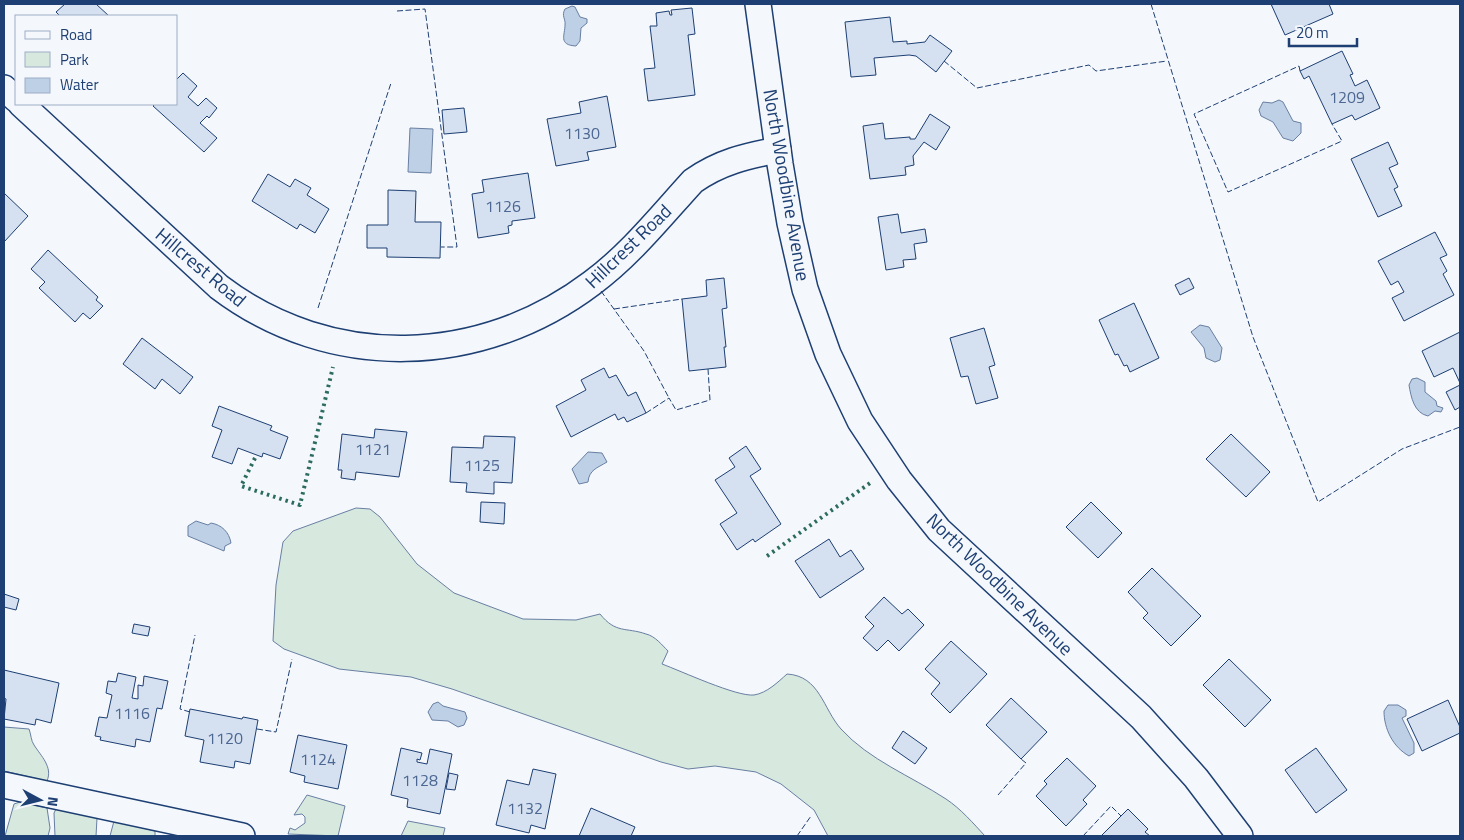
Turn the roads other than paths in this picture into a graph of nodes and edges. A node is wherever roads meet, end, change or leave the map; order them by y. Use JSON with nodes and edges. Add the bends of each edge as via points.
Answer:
{"nodes":[{"id":1,"x":758,"y":4,"type":"edge"},
{"id":2,"x":4,"y":88,"type":"edge"},
{"id":3,"x":15,"y":98,"type":"edge"},
{"id":4,"x":22,"y":105,"type":"edge"},
{"id":5,"x":778,"y":150,"type":"junction"},
{"id":6,"x":4,"y":785,"type":"edge"},
{"id":7,"x":242,"y":836,"type":"edge"},
{"id":8,"x":1240,"y":836,"type":"edge"}],
"edges":[{"from":1,"to":5,"type":"street","name":"North Woodbine Avenue"},
{"from":2,"to":3,"type":"street"},
{"from":4,"to":5,"type":"street","name":"Hillcrest Road","via":[[219,288],[239,302],[284,326],[309,335],[336,342],[390,348],[437,347],[474,341],[550,312],[613,266],[708,170],[742,156]]},
{"from":5,"to":8,"type":"street","name":"North Woodbine Avenue","via":[[805,289],[828,354],[860,421],[899,480],[939,530],[1141,717],[1196,778]]},
{"from":6,"to":7,"type":"street"}]}
